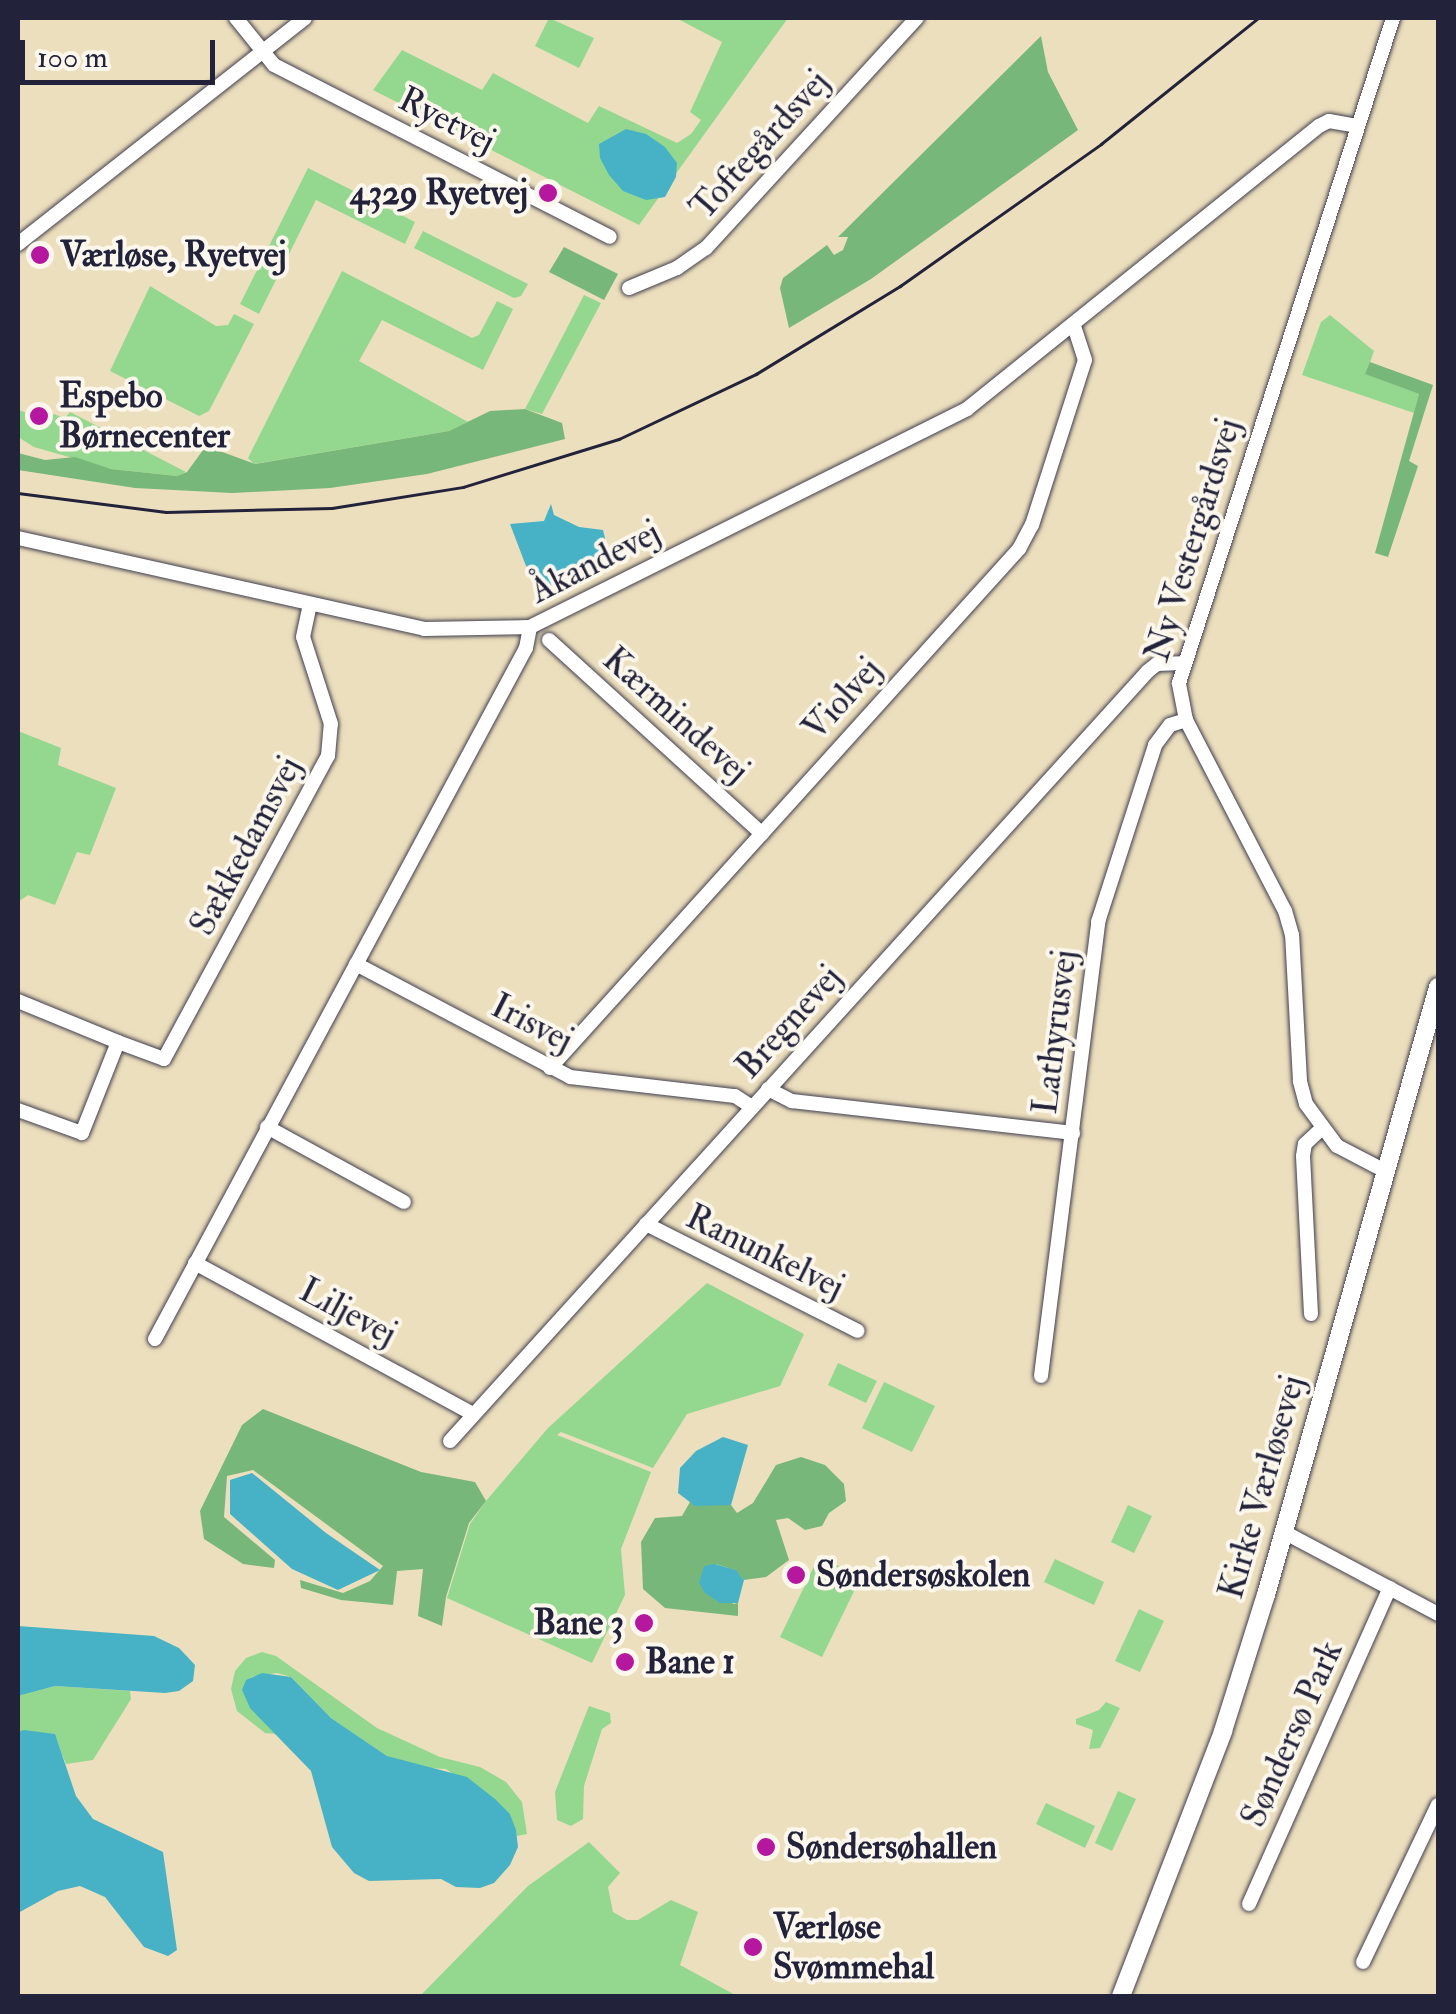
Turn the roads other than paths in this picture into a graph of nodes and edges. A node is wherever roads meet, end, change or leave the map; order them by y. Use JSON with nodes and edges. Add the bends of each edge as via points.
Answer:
{"nodes":[{"id":1,"x":236,"y":18,"type":"edge"},
{"id":2,"x":304,"y":18,"type":"edge"},
{"id":3,"x":916,"y":18,"type":"edge"},
{"id":4,"x":1393,"y":18,"type":"edge"},
{"id":5,"x":262,"y":50,"type":"junction"},
{"id":6,"x":1357,"y":126,"type":"junction"},
{"id":7,"x":610,"y":237,"type":"dead end"},
{"id":8,"x":18,"y":244,"type":"edge"},
{"id":9,"x":629,"y":288,"type":"dead end"},
{"id":10,"x":1073,"y":324,"type":"junction"},
{"id":11,"x":18,"y":538,"type":"edge"},
{"id":12,"x":310,"y":604,"type":"junction"},
{"id":13,"x":530,"y":628,"type":"junction"},
{"id":14,"x":550,"y":640,"type":"dead end"},
{"id":15,"x":1182,"y":663,"type":"junction"},
{"id":16,"x":1186,"y":720,"type":"junction"},
{"id":17,"x":762,"y":834,"type":"junction"},
{"id":18,"x":356,"y":964,"type":"junction"},
{"id":19,"x":18,"y":984,"type":"edge"},
{"id":20,"x":1438,"y":989,"type":"edge"},
{"id":21,"x":18,"y":998,"type":"edge"},
{"id":22,"x":118,"y":1042,"type":"junction"},
{"id":23,"x":550,"y":1068,"type":"junction"},
{"id":24,"x":768,"y":1089,"type":"junction"},
{"id":25,"x":752,"y":1107,"type":"junction"},
{"id":26,"x":18,"y":1110,"type":"edge"},
{"id":27,"x":267,"y":1128,"type":"junction"},
{"id":28,"x":1321,"y":1129,"type":"junction"},
{"id":29,"x":1073,"y":1133,"type":"junction"},
{"id":30,"x":1386,"y":1172,"type":"junction"},
{"id":31,"x":404,"y":1202,"type":"dead end"},
{"id":32,"x":646,"y":1224,"type":"junction"},
{"id":33,"x":195,"y":1263,"type":"junction"},
{"id":34,"x":1312,"y":1314,"type":"dead end"},
{"id":35,"x":858,"y":1332,"type":"dead end"},
{"id":36,"x":155,"y":1339,"type":"dead end"},
{"id":37,"x":1042,"y":1376,"type":"dead end"},
{"id":38,"x":474,"y":1414,"type":"junction"},
{"id":39,"x":450,"y":1441,"type":"dead end"},
{"id":40,"x":1282,"y":1531,"type":"junction"},
{"id":41,"x":1390,"y":1588,"type":"junction"},
{"id":42,"x":1438,"y":1614,"type":"edge"},
{"id":43,"x":1438,"y":1805,"type":"edge"},
{"id":44,"x":1250,"y":1904,"type":"dead end"},
{"id":45,"x":1363,"y":1962,"type":"dead end"},
{"id":46,"x":1121,"y":1996,"type":"edge"}],
"edges":[{"from":1,"to":5,"type":"street","name":"Ryetvej"},
{"from":2,"to":5,"type":"street"},
{"from":3,"to":9,"type":"street","name":"Toftegårdsvej","via":[[706,248]]},
{"from":4,"to":6,"type":"street","name":"Ny Vestergårdsvej"},
{"from":5,"to":7,"type":"street","name":"Ryetvej","via":[[274,65]]},
{"from":5,"to":8,"type":"street"},
{"from":6,"to":10,"type":"street","name":"Åkandevej","via":[[1319,126]]},
{"from":6,"to":15,"type":"street","name":"Ny Vestergårdsvej"},
{"from":10,"to":13,"type":"street","name":"Åkandevej","via":[[967,409]]},
{"from":10,"to":17,"type":"street","name":"Violvej","via":[[1085,360],[1019,549]]},
{"from":11,"to":12,"type":"street"},
{"from":12,"to":13,"type":"street","via":[[424,629]]},
{"from":12,"to":22,"type":"street","name":"Sækkedamsvej","via":[[303,637],[331,724],[328,756],[164,1059]]},
{"from":13,"to":18,"type":"street","name":"Åkandevej","via":[[526,648]]},
{"from":14,"to":17,"type":"street","name":"Kærmindevej"},
{"from":15,"to":16,"type":"street","name":"Ny Vestergårdsvej"},
{"from":15,"to":24,"type":"street","name":"Bregnevej","via":[[1148,671]]},
{"from":16,"to":28,"type":"street","name":"Ny Vestergårdsvej","via":[[1285,911],[1300,1081]]},
{"from":16,"to":29,"type":"street","name":"Lathyrusvej","via":[[1160,732],[1098,922]]},
{"from":17,"to":23,"type":"street","name":"Violvej"},
{"from":18,"to":23,"type":"street","name":"Irisvej"},
{"from":18,"to":27,"type":"street","name":"Åkandevej"},
{"from":19,"to":21,"type":"street","name":"Sækkedamsvej"},
{"from":20,"to":30,"type":"street","name":"Kirke Værløsevej"},
{"from":21,"to":22,"type":"street","name":"Sækkedamsvej"},
{"from":22,"to":26,"type":"street","via":[[82,1133]]},
{"from":23,"to":25,"type":"street","name":"Irisvej","via":[[570,1077],[736,1096]]},
{"from":24,"to":25,"type":"street","name":"Bregnevej"},
{"from":24,"to":29,"type":"street","via":[[792,1102]]},
{"from":25,"to":32,"type":"street","name":"Bregnevej"},
{"from":27,"to":31,"type":"street"},
{"from":27,"to":33,"type":"street","name":"Åkandevej"},
{"from":28,"to":30,"type":"street","name":"Ny Vestergårdsvej","via":[[1345,1152]]},
{"from":28,"to":34,"type":"street","via":[[1310,1136],[1304,1156]]},
{"from":29,"to":37,"type":"street","name":"Lathyrusvej"},
{"from":30,"to":40,"type":"street","name":"Kirke Værløsevej"},
{"from":32,"to":35,"type":"street","name":"Ranunkelvej"},
{"from":32,"to":38,"type":"street","name":"Bregnevej"},
{"from":33,"to":36,"type":"street","name":"Åkandevej"},
{"from":33,"to":38,"type":"street","name":"Liljevej"},
{"from":38,"to":39,"type":"street","name":"Bregnevej"},
{"from":40,"to":41,"type":"street"},
{"from":40,"to":46,"type":"street","name":"Kirke Værløsevej","via":[[1223,1731]]},
{"from":41,"to":42,"type":"street"},
{"from":41,"to":44,"type":"street","name":"Søndersø Park"},
{"from":43,"to":45,"type":"street"}]}
